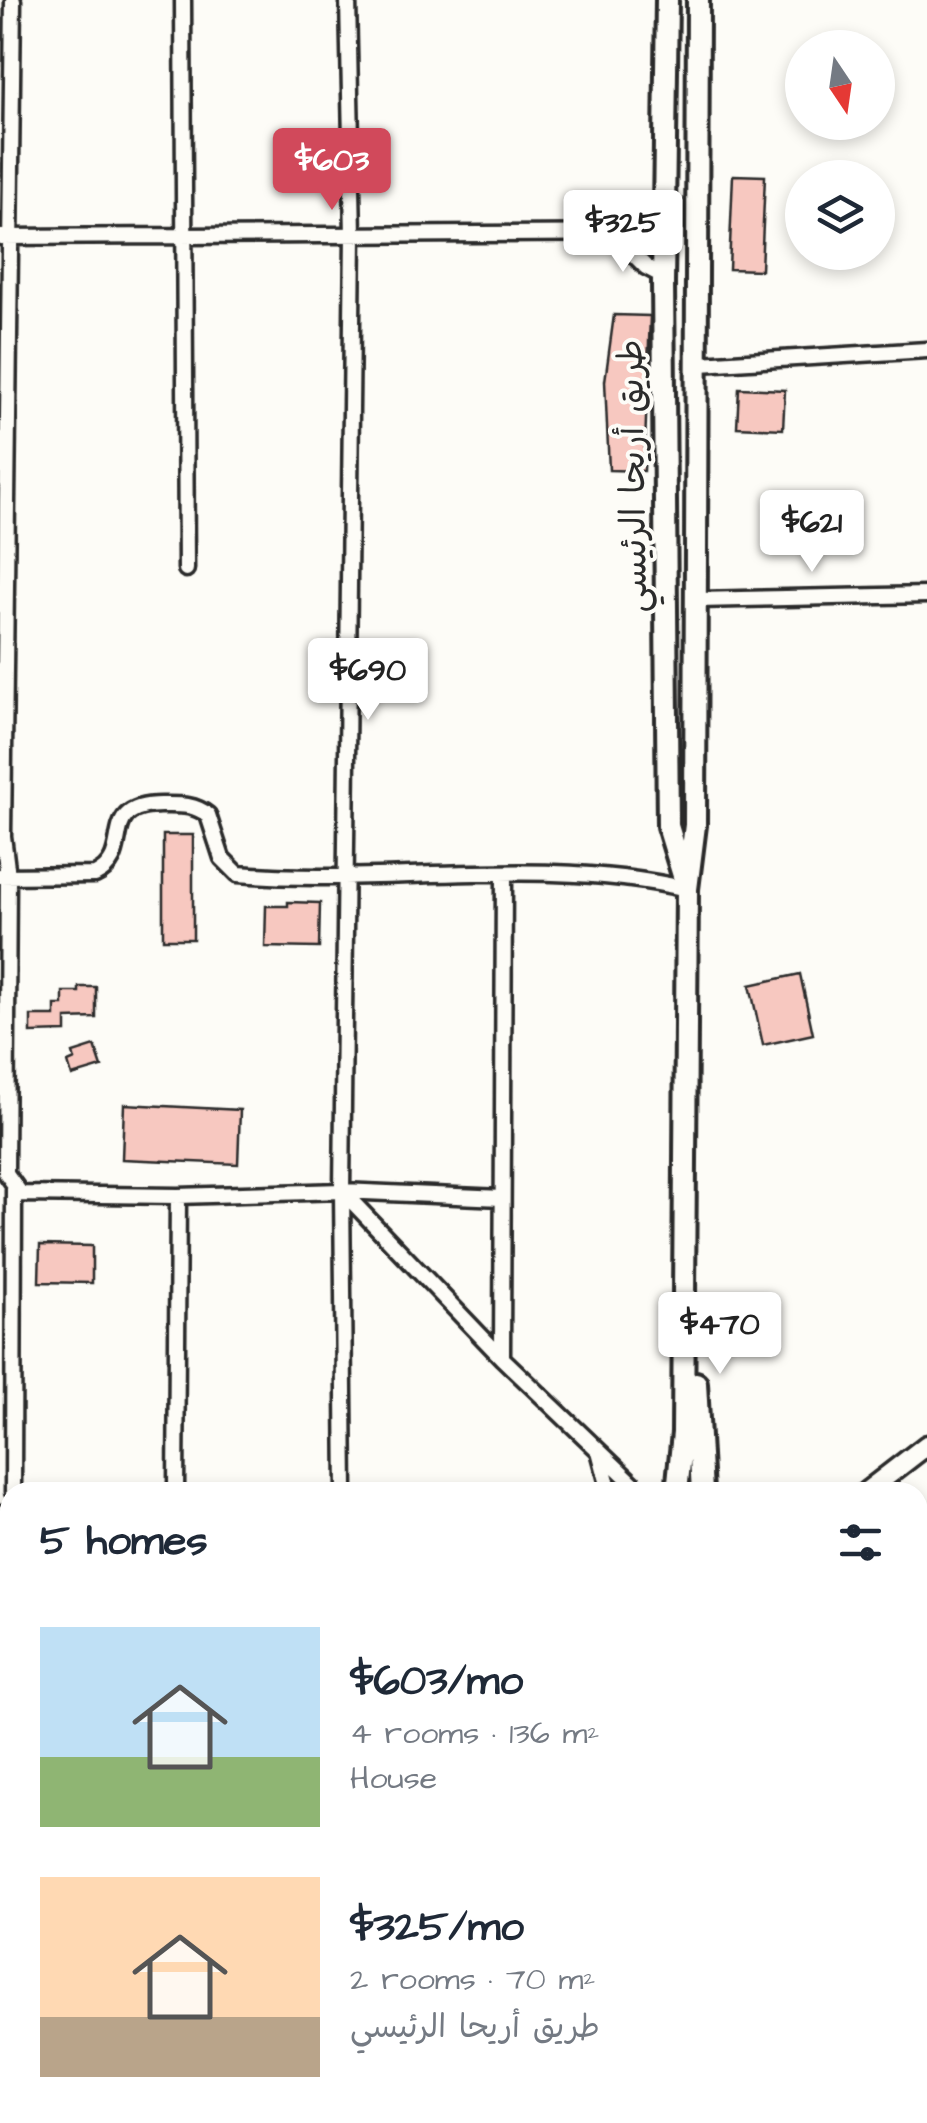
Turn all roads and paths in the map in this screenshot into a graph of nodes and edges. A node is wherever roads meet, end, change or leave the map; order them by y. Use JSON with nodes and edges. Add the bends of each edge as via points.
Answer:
{"nodes":[{"id":1,"x":13,"y":0,"type":"edge"},
{"id":2,"x":183,"y":0,"type":"edge"},
{"id":3,"x":348,"y":0,"type":"edge"},
{"id":4,"x":667,"y":0,"type":"edge"},
{"id":5,"x":698,"y":0,"type":"edge"},
{"id":6,"x":664,"y":233,"type":"junction"},
{"id":7,"x":612,"y":234,"type":"junction"},
{"id":8,"x":353,"y":235,"type":"junction"},
{"id":9,"x":184,"y":236,"type":"junction"},
{"id":10,"x":4,"y":237,"type":"edge"},
{"id":11,"x":663,"y":276,"type":"junction"},
{"id":12,"x":927,"y":350,"type":"edge"},
{"id":13,"x":700,"y":364,"type":"junction"},
{"id":14,"x":5,"y":562,"type":"edge"},
{"id":15,"x":186,"y":569,"type":"dead end"},
{"id":16,"x":927,"y":595,"type":"edge"},
{"id":17,"x":698,"y":600,"type":"junction"},
{"id":18,"x":504,"y":873,"type":"junction"},
{"id":19,"x":4,"y":876,"type":"edge"},
{"id":20,"x":344,"y":877,"type":"junction"},
{"id":21,"x":687,"y":889,"type":"junction"},
{"id":22,"x":14,"y":1189,"type":"junction"},
{"id":23,"x":342,"y":1191,"type":"junction"},
{"id":24,"x":178,"y":1196,"type":"junction"},
{"id":25,"x":0,"y":1198,"type":"edge"},
{"id":26,"x":502,"y":1198,"type":"junction"},
{"id":27,"x":684,"y":1267,"type":"junction"},
{"id":28,"x":502,"y":1358,"type":"junction"},
{"id":29,"x":927,"y":1445,"type":"edge"},
{"id":30,"x":598,"y":1451,"type":"junction"},
{"id":31,"x":13,"y":1482,"type":"edge"},
{"id":32,"x":176,"y":1482,"type":"edge"},
{"id":33,"x":345,"y":1482,"type":"edge"},
{"id":34,"x":607,"y":1482,"type":"edge"},
{"id":35,"x":631,"y":1482,"type":"edge"},
{"id":36,"x":678,"y":1482,"type":"edge"},
{"id":37,"x":701,"y":1482,"type":"edge"},
{"id":38,"x":879,"y":1482,"type":"edge"}],
"edges":[{"from":1,"to":10,"type":"street"},
{"from":2,"to":9,"type":"street"},
{"from":3,"to":8,"type":"street"},
{"from":4,"to":6,"type":"main road","name":"طريق أريحا الرئيسي"},
{"from":5,"to":13,"type":"main road","name":"طريق أريحا الرئيسي"},
{"from":6,"to":7,"type":"street"},
{"from":6,"to":11,"type":"main road","name":"طريق أريحا الرئيسي"},
{"from":7,"to":8,"type":"street"},
{"from":7,"to":11,"type":"street"},
{"from":8,"to":9,"type":"street"},
{"from":8,"to":20,"type":"street"},
{"from":9,"to":10,"type":"street"},
{"from":9,"to":15,"type":"street"},
{"from":10,"to":14,"type":"street"},
{"from":11,"to":21,"type":"main road","name":"طريق أريحا الرئيسي","via":[[668,826]]},
{"from":12,"to":13,"type":"street"},
{"from":13,"to":17,"type":"main road","name":"طريق أريحا الرئيسي"},
{"from":14,"to":19,"type":"street"},
{"from":16,"to":17,"type":"street"},
{"from":17,"to":21,"type":"main road","name":"طريق أريحا الرئيسي","via":[[695,825]]},
{"from":18,"to":20,"type":"street"},
{"from":18,"to":21,"type":"street","via":[[637,877]]},
{"from":18,"to":26,"type":"street"},
{"from":19,"to":20,"type":"street","via":[[102,872],[121,819],[145,804],[188,805],[208,814],[222,858],[238,874]]},
{"from":19,"to":22,"type":"street","via":[[6,1173]]},
{"from":20,"to":23,"type":"street"},
{"from":21,"to":27,"type":"main road","name":"طريق أريحا الرئيسي"},
{"from":22,"to":24,"type":"street"},
{"from":22,"to":25,"type":"street"},
{"from":22,"to":31,"type":"street"},
{"from":23,"to":24,"type":"street"},
{"from":23,"to":26,"type":"street"},
{"from":23,"to":28,"type":"street"},
{"from":23,"to":33,"type":"street"},
{"from":24,"to":32,"type":"street"},
{"from":26,"to":28,"type":"street"},
{"from":27,"to":36,"type":"main road","name":"طريق أريحا الرئيسي"},
{"from":27,"to":37,"type":"main road"},
{"from":28,"to":30,"type":"street"},
{"from":29,"to":38,"type":"street"},
{"from":30,"to":34,"type":"street"},
{"from":30,"to":35,"type":"street"}]}
